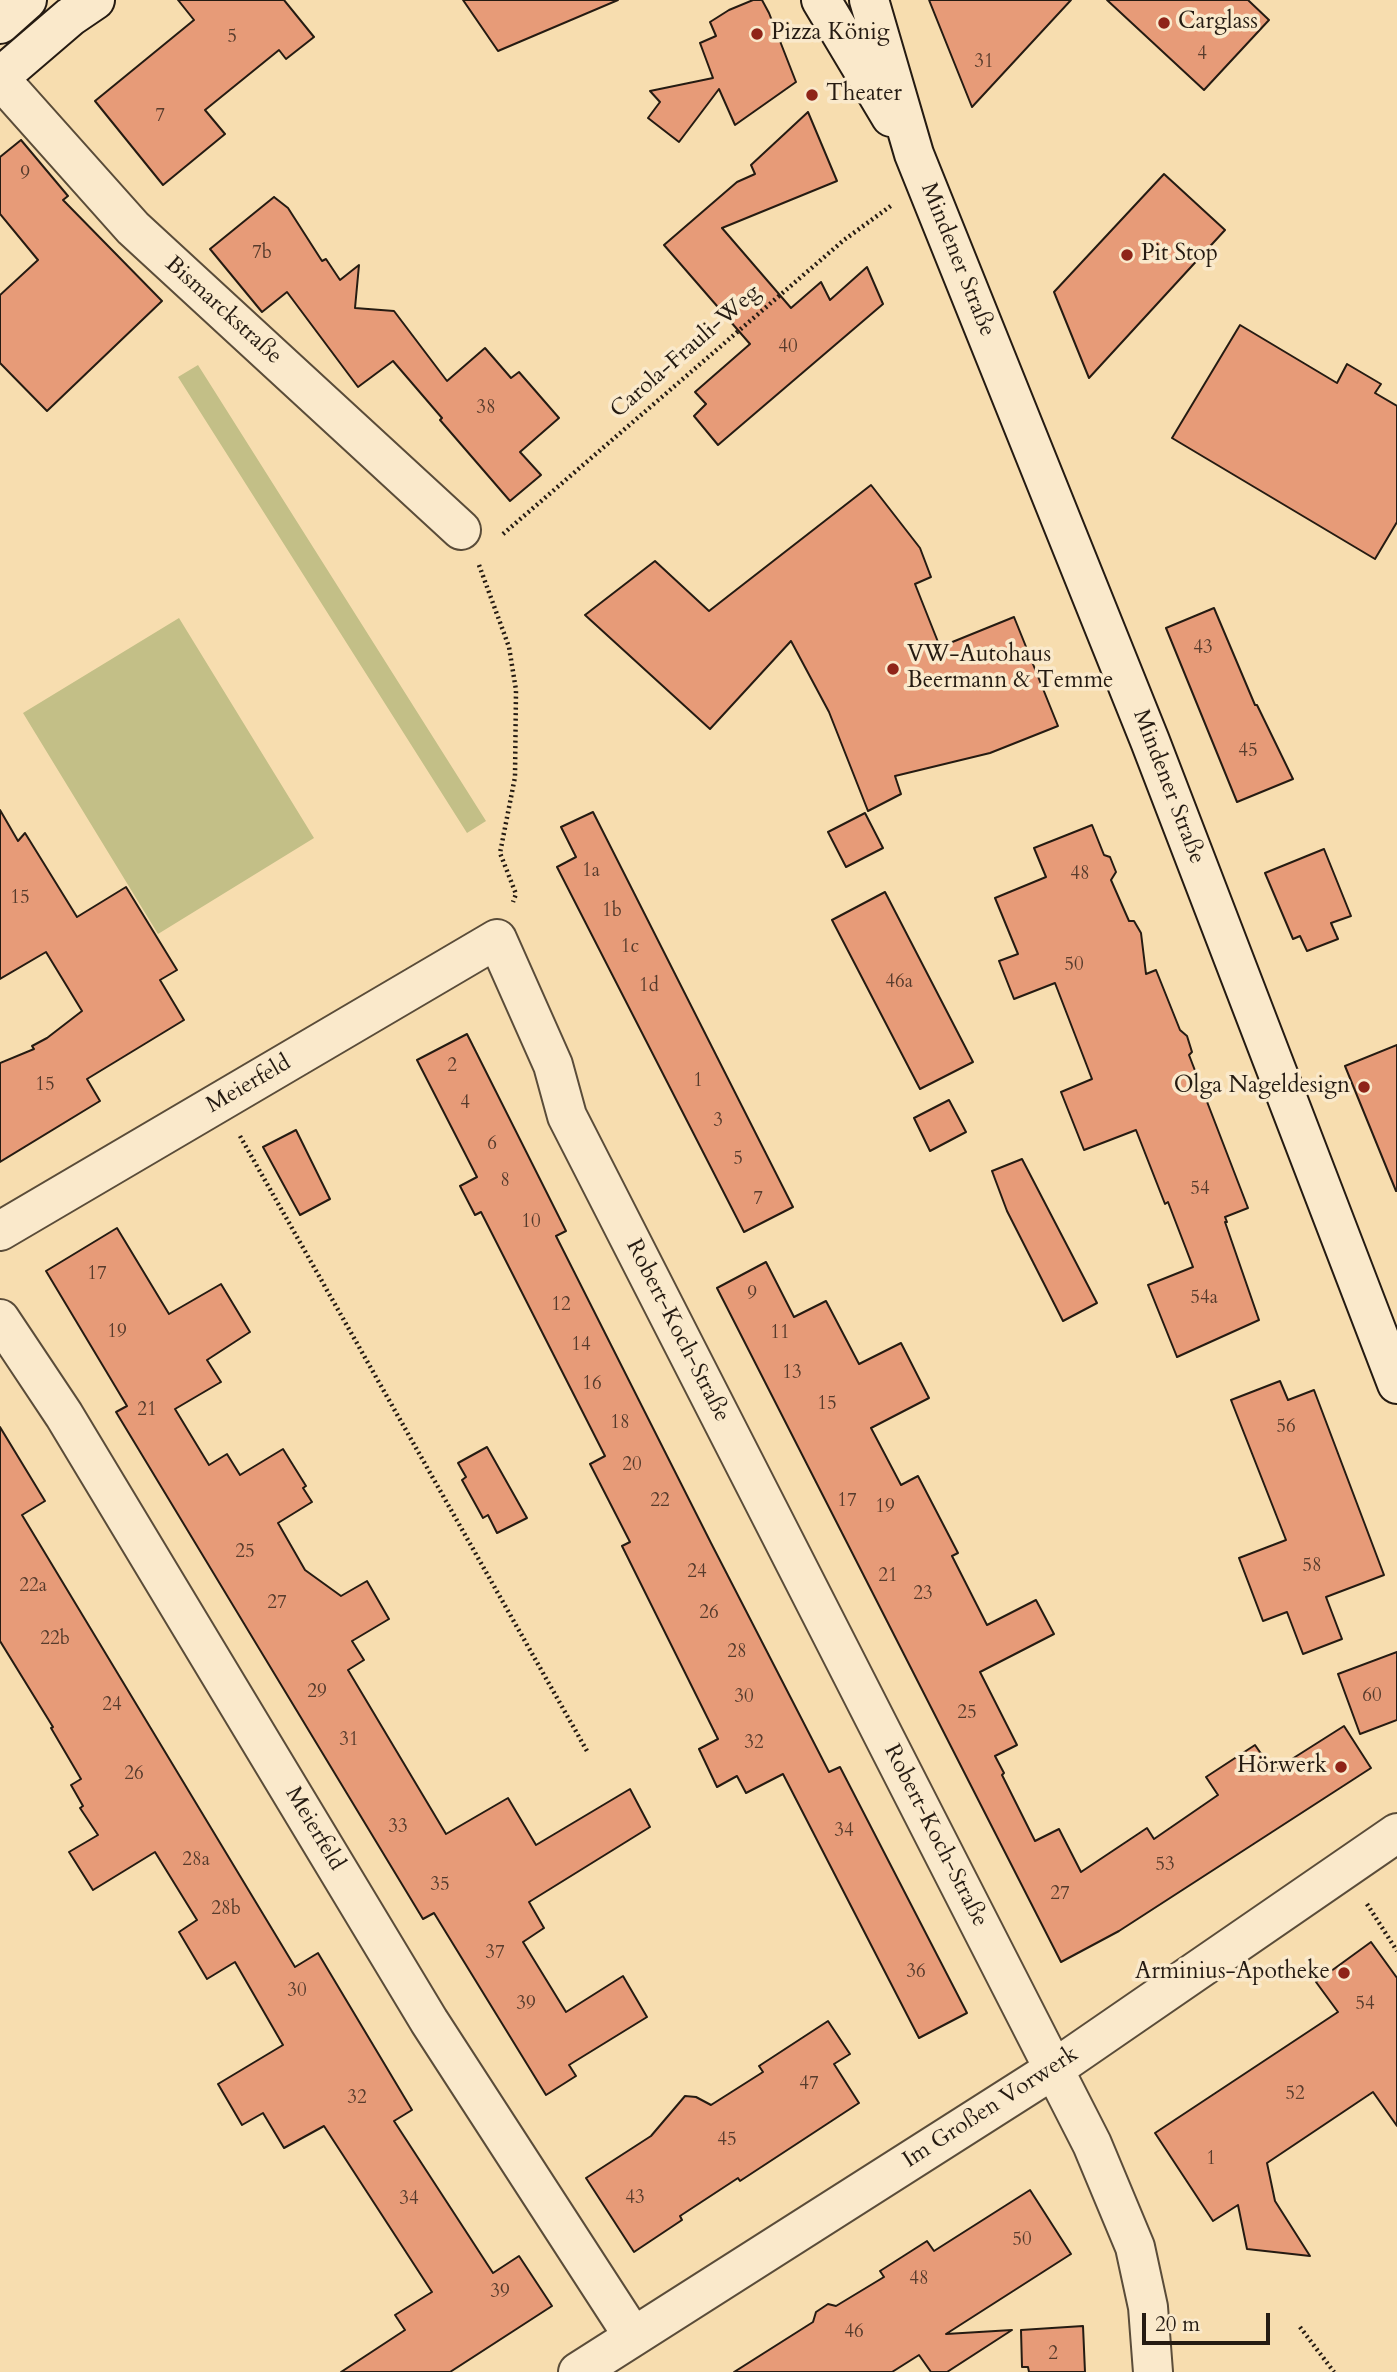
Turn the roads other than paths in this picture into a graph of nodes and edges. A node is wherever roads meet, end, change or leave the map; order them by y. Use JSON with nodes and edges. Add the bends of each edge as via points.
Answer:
{"nodes":[{"id":1,"x":27,"y":0,"type":"edge"},
{"id":2,"x":95,"y":0,"type":"edge"},
{"id":3,"x":821,"y":0,"type":"edge"},
{"id":4,"x":869,"y":0,"type":"edge"},
{"id":5,"x":0,"y":24,"type":"edge"},
{"id":6,"x":0,"y":78,"type":"edge"},
{"id":7,"x":919,"y":168,"type":"junction"},
{"id":8,"x":478,"y":542,"type":"road end"},
{"id":9,"x":498,"y":939,"type":"joint"},
{"id":10,"x":0,"y":1231,"type":"edge"},
{"id":11,"x":0,"y":1319,"type":"edge"},
{"id":12,"x":1397,"y":1384,"type":"edge"},
{"id":13,"x":1397,"y":1833,"type":"edge"},
{"id":14,"x":1054,"y":2069,"type":"junction"},
{"id":15,"x":633,"y":2336,"type":"junction"},
{"id":16,"x":578,"y":2372,"type":"edge"},
{"id":17,"x":1153,"y":2372,"type":"edge"}],
"edges":[{"from":1,"to":5,"type":"street"},
{"from":2,"to":6,"type":"street","name":"Bismarckstraße"},
{"from":3,"to":7,"type":"street","name":"Mindener Straße"},
{"from":4,"to":7,"type":"street","name":"Mindener Straße"},
{"from":6,"to":8,"type":"street","name":"Bismarckstraße","via":[[133,228]]},
{"from":7,"to":12,"type":"street","name":"Mindener Straße","via":[[1150,741]]},
{"from":9,"to":10,"type":"street","name":"Meierfeld"},
{"from":9,"to":14,"type":"street","name":"Robert-Koch-Straße","via":[[553,1065],[567,1116]]},
{"from":11,"to":15,"type":"street","name":"Meierfeld","via":[[64,1415],[429,2021]]},
{"from":13,"to":14,"type":"street","name":"Im Großen Vorwerk"},
{"from":14,"to":15,"type":"street","name":"Im Großen Vorwerk"},
{"from":14,"to":17,"type":"street","name":"Robert-Koch-Straße","via":[[1092,2144],[1135,2247],[1148,2307]]},
{"from":15,"to":16,"type":"street","name":"Im Großen Vorwerk"}]}
